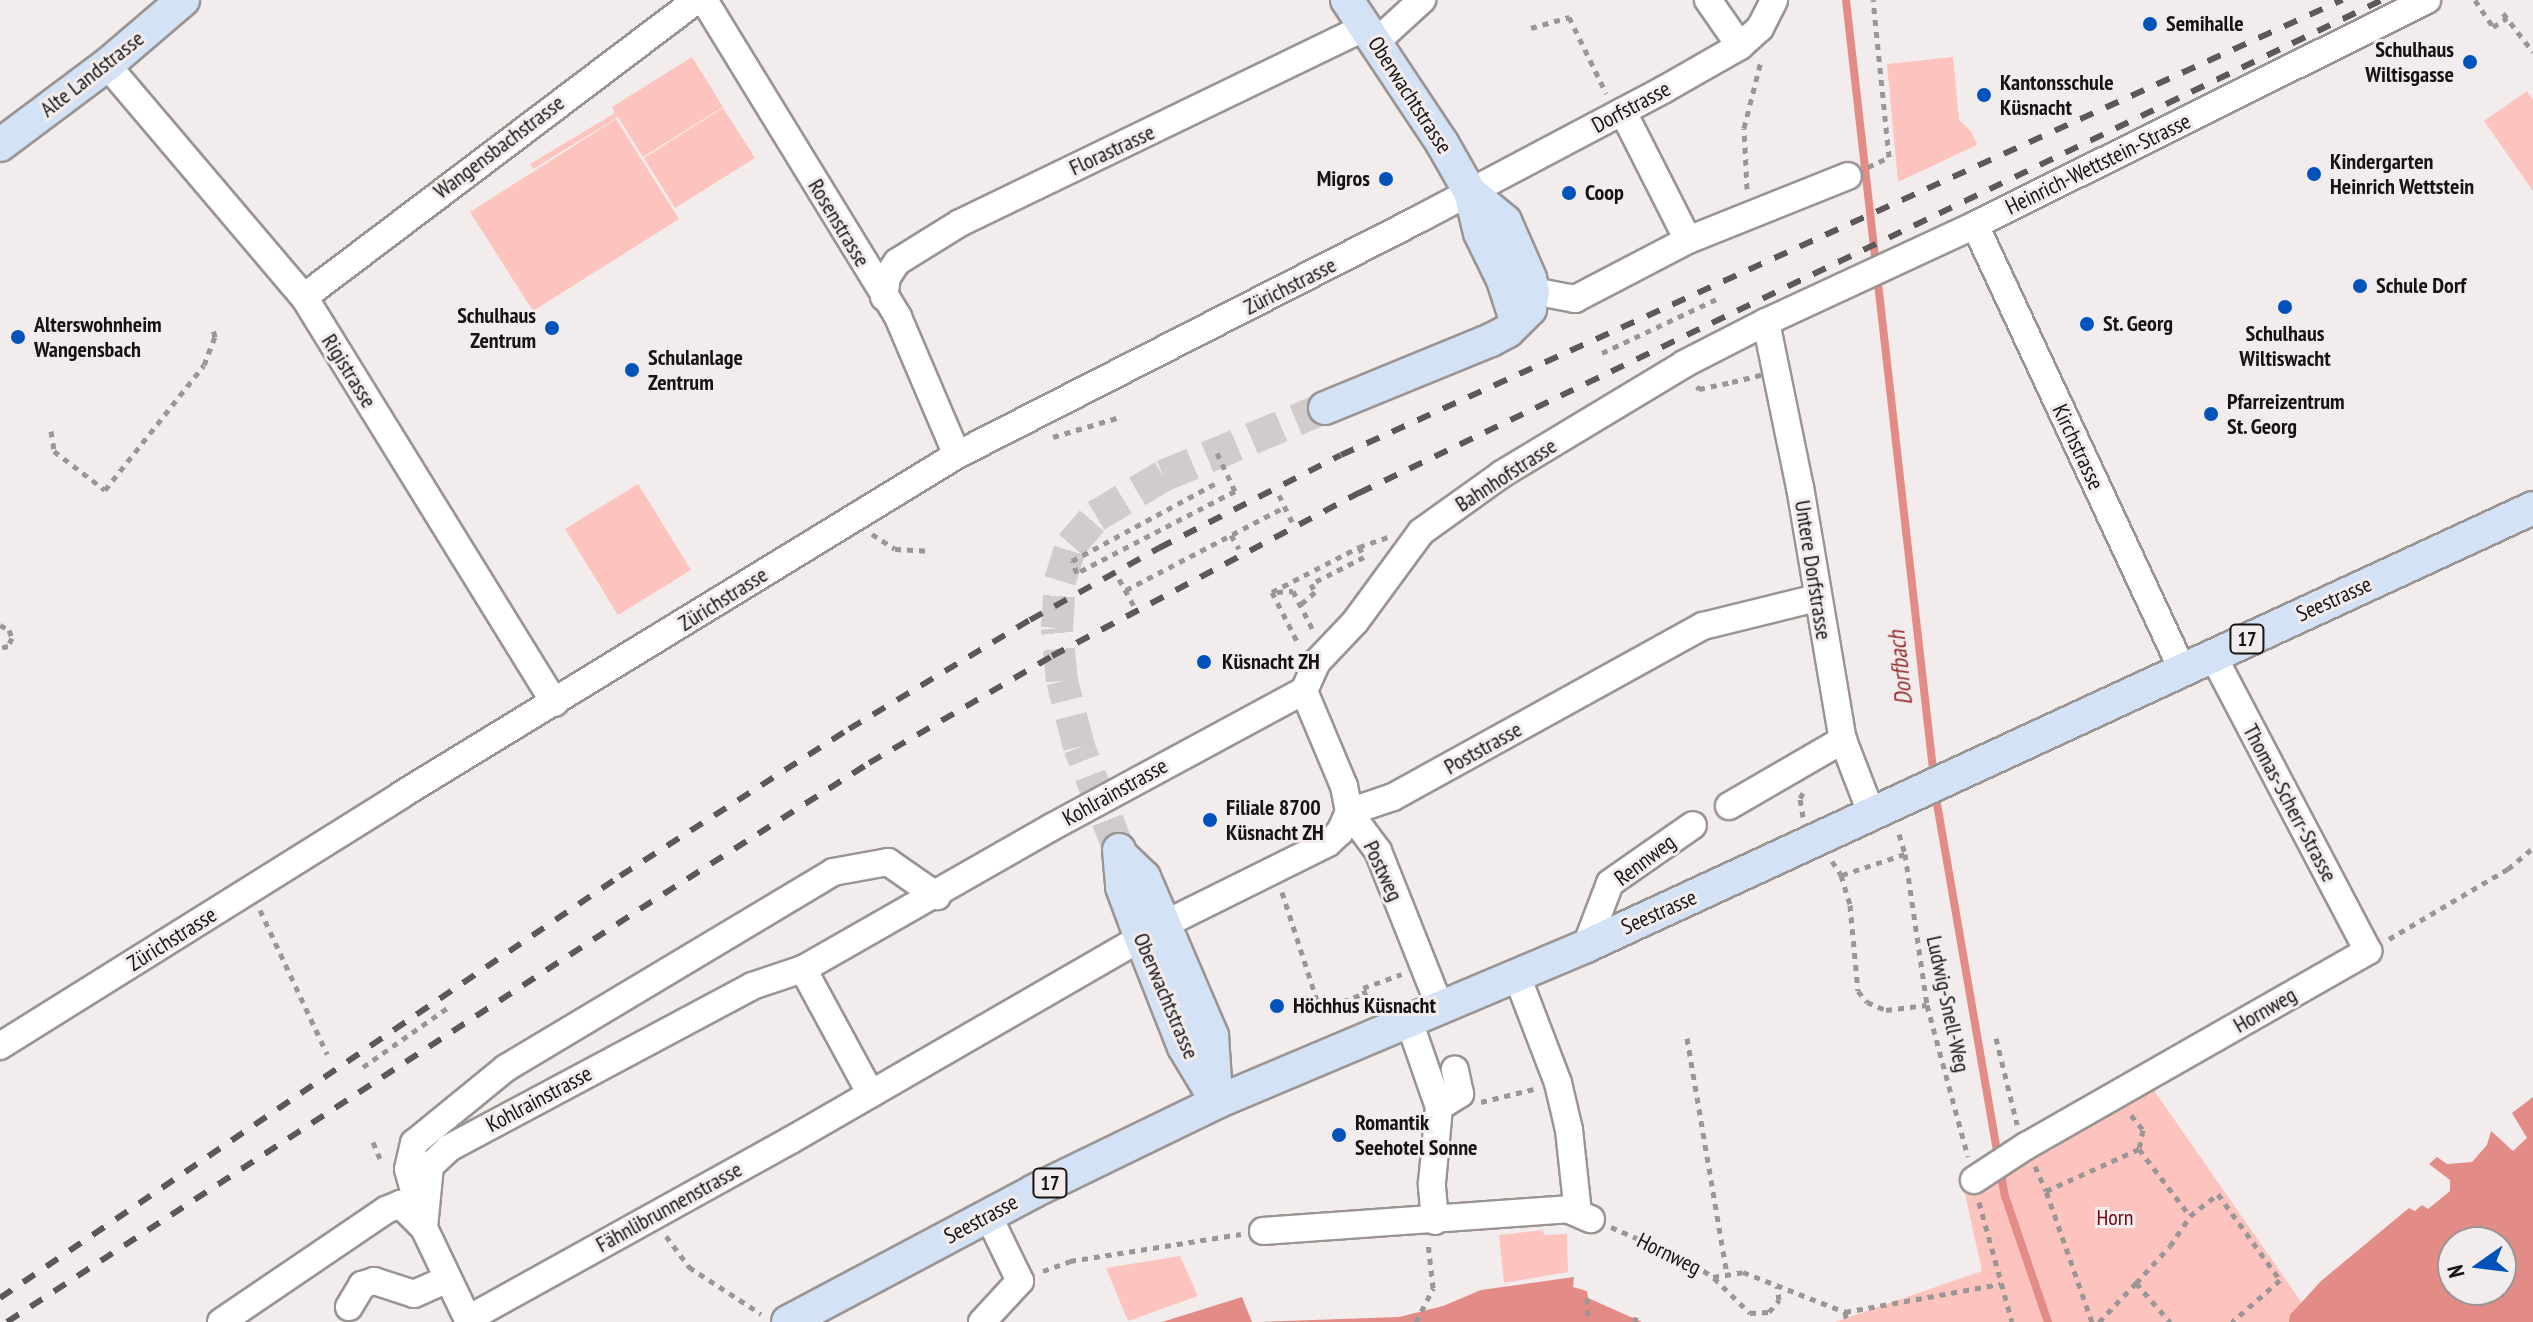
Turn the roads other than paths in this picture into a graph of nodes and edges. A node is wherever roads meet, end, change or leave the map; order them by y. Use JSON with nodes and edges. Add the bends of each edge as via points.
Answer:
{"nodes":[{"id":1,"x":183,"y":0,"type":"edge"},
{"id":2,"x":1347,"y":0,"type":"edge"},
{"id":3,"x":1422,"y":0,"type":"edge"},
{"id":4,"x":1708,"y":0,"type":"edge"},
{"id":5,"x":1774,"y":0,"type":"edge"},
{"id":6,"x":2427,"y":0,"type":"edge"},
{"id":7,"x":710,"y":3,"type":"edge"},
{"id":8,"x":1370,"y":35,"type":"junction"},
{"id":9,"x":1740,"y":46,"type":"junction"},
{"id":10,"x":107,"y":65,"type":"junction"},
{"id":11,"x":1620,"y":114,"type":"junction"},
{"id":12,"x":0,"y":145,"type":"edge"},
{"id":13,"x":1848,"y":176,"type":"dead end"},
{"id":14,"x":1470,"y":192,"type":"junction"},
{"id":15,"x":1975,"y":225,"type":"junction"},
{"id":16,"x":1688,"y":240,"type":"junction"},
{"id":17,"x":1533,"y":291,"type":"junction"},
{"id":18,"x":304,"y":297,"type":"junction"},
{"id":19,"x":884,"y":297,"type":"junction"},
{"id":20,"x":1516,"y":320,"type":"junction"},
{"id":21,"x":1766,"y":322,"type":"junction"},
{"id":22,"x":1325,"y":408,"type":"tunnel mouth"},
{"id":23,"x":957,"y":455,"type":"junction"},
{"id":24,"x":2533,"y":508,"type":"edge"},
{"id":25,"x":1817,"y":598,"type":"junction"},
{"id":26,"x":2212,"y":654,"type":"junction"},
{"id":27,"x":2182,"y":669,"type":"junction"},
{"id":28,"x":1304,"y":691,"type":"junction"},
{"id":29,"x":555,"y":703,"type":"junction"},
{"id":30,"x":1843,"y":740,"type":"junction"},
{"id":31,"x":1729,"y":806,"type":"dead end"},
{"id":32,"x":1886,"y":809,"type":"junction"},
{"id":33,"x":1349,"y":812,"type":"junction"},
{"id":34,"x":1693,"y":825,"type":"dead end"},
{"id":35,"x":1120,"y":852,"type":"tunnel mouth"},
{"id":36,"x":937,"y":896,"type":"junction"},
{"id":37,"x":1153,"y":931,"type":"junction"},
{"id":38,"x":1586,"y":946,"type":"junction"},
{"id":39,"x":2368,"y":951,"type":"joint"},
{"id":40,"x":803,"y":969,"type":"junction"},
{"id":41,"x":1517,"y":976,"type":"junction"},
{"id":42,"x":1441,"y":1009,"type":"junction"},
{"id":43,"x":1409,"y":1021,"type":"junction"},
{"id":44,"x":0,"y":1046,"type":"edge"},
{"id":45,"x":871,"y":1094,"type":"junction"},
{"id":46,"x":1217,"y":1102,"type":"junction"},
{"id":47,"x":1974,"y":1180,"type":"road end"},
{"id":48,"x":988,"y":1215,"type":"junction"},
{"id":49,"x":1430,"y":1221,"type":"junction"},
{"id":50,"x":424,"y":1228,"type":"junction"},
{"id":51,"x":1263,"y":1231,"type":"road end"},
{"id":52,"x":448,"y":1279,"type":"junction"},
{"id":53,"x":349,"y":1307,"type":"dead end"},
{"id":54,"x":784,"y":1319,"type":"edge"},
{"id":55,"x":468,"y":1321,"type":"edge"},
{"id":56,"x":221,"y":1322,"type":"edge"},
{"id":57,"x":982,"y":1322,"type":"edge"}],
"edges":[{"from":1,"to":10,"type":"main road","name":"Alte Landstrasse"},
{"from":2,"to":8,"type":"main road","name":"Oberwachtstrasse"},
{"from":3,"to":8,"type":"street","name":"Florastrasse"},
{"from":4,"to":9,"type":"street"},
{"from":5,"to":9,"type":"street","name":"Dorfstrasse","via":[[1760,28]]},
{"from":6,"to":15,"type":"street","name":"Heinrich-Wettstein-Strasse"},
{"from":7,"to":18,"type":"street","name":"Wangensbachstrasse"},
{"from":7,"to":19,"type":"street","name":"Rosenstrasse"},
{"from":8,"to":14,"type":"main road","name":"Oberwachtstrasse"},
{"from":8,"to":19,"type":"street","name":"Florastrasse","via":[[960,223],[897,262],[887,277]]},
{"from":9,"to":11,"type":"street","name":"Dorfstrasse"},
{"from":10,"to":12,"type":"main road","name":"Alte Landstrasse"},
{"from":10,"to":18,"type":"street","name":"Rigistrasse"},
{"from":11,"to":14,"type":"street","name":"Dorfstrasse"},
{"from":11,"to":16,"type":"street"},
{"from":13,"to":16,"type":"street"},
{"from":14,"to":17,"type":"main road","name":"Oberwachtstrasse","via":[[1505,221]]},
{"from":14,"to":20,"type":"main road","name":"Oberwachtstrasse","via":[[1480,233]]},
{"from":14,"to":23,"type":"street","name":"Zürichstrasse"},
{"from":15,"to":21,"type":"street","name":"Heinrich-Wettstein-Strasse"},
{"from":15,"to":27,"type":"street","name":"Kirchstrasse"},
{"from":16,"to":17,"type":"street","via":[[1575,299]]},
{"from":17,"to":20,"type":"main road","via":[[1530,309]]},
{"from":18,"to":29,"type":"street","name":"Rigistrasse"},
{"from":19,"to":23,"type":"street","name":"Rosenstrasse","via":[[898,317]]},
{"from":20,"to":22,"type":"main road","via":[[1491,340]]},
{"from":21,"to":25,"type":"street","name":"Untere Dorfstrasse"},
{"from":21,"to":28,"type":"street","name":"Bahnhofstrasse","via":[[1684,364],[1502,474],[1421,532],[1355,622],[1324,654]]},
{"from":23,"to":29,"type":"street","name":"Zürichstrasse"},
{"from":24,"to":26,"type":"main road","name":"Seestrasse","number":"17"},
{"from":25,"to":30,"type":"street","name":"Untere Dorfstrasse"},
{"from":25,"to":33,"type":"street","name":"Poststrasse","via":[[1703,626],[1393,797]]},
{"from":26,"to":27,"type":"main road","name":"Seestrasse","number":"17"},
{"from":26,"to":39,"type":"street","name":"Thomas-Scherr-Strasse"},
{"from":27,"to":32,"type":"main road","name":"Seestrasse","number":"17"},
{"from":28,"to":33,"type":"street","name":"Postweg","via":[[1344,786]]},
{"from":28,"to":36,"type":"street","name":"Kohlrainstrasse","via":[[1052,827]]},
{"from":29,"to":44,"type":"street","name":"Zürichstrasse"},
{"from":30,"to":31,"type":"street"},
{"from":30,"to":32,"type":"street","name":"Untere Dorfstrasse"},
{"from":32,"to":38,"type":"main road","name":"Seestrasse","number":"17"},
{"from":33,"to":37,"type":"street","via":[[1328,843]]},
{"from":33,"to":42,"type":"street","name":"Postweg","via":[[1378,851]]},
{"from":34,"to":38,"type":"street","name":"Rennweg","via":[[1610,883]]},
{"from":35,"to":37,"type":"main road","name":"Oberwachtstrasse","via":[[1144,877]]},
{"from":36,"to":40,"type":"street","name":"Kohlrainstrasse"},
{"from":36,"to":50,"type":"street","via":[[888,862],[833,872],[506,1068],[414,1143],[408,1169]]},
{"from":37,"to":45,"type":"street","name":"Fähnlibrunnenstrasse"},
{"from":37,"to":46,"type":"main road","name":"Oberwachtstrasse","via":[[1212,1036]]},
{"from":38,"to":41,"type":"main road","name":"Seestrasse","number":"17"},
{"from":39,"to":47,"type":"street","name":"Hornweg"},
{"from":40,"to":45,"type":"street"},
{"from":40,"to":50,"type":"street","name":"Kohlrainstrasse","via":[[752,986],[449,1148],[430,1166]]},
{"from":41,"to":42,"type":"main road","name":"Seestrasse","number":"17"},
{"from":41,"to":49,"type":"street","via":[[1558,1083],[1584,1216],[1567,1209]]},
{"from":42,"to":43,"type":"main road","name":"Seestrasse","number":"17"},
{"from":43,"to":46,"type":"main road","name":"Seestrasse","number":"17"},
{"from":43,"to":49,"type":"street","via":[[1451,1090],[1432,1183]]},
{"from":45,"to":55,"type":"street","name":"Fähnlibrunnenstrasse"},
{"from":46,"to":48,"type":"main road","name":"Seestrasse","number":"17"},
{"from":48,"to":54,"type":"main road","name":"Seestrasse","number":"17"},
{"from":48,"to":57,"type":"street","via":[[1020,1281]]},
{"from":49,"to":51,"type":"street"},
{"from":50,"to":52,"type":"street"},
{"from":50,"to":56,"type":"street","via":[[400,1204],[386,1210]]},
{"from":52,"to":53,"type":"street","via":[[414,1294],[374,1281],[362,1285]]},
{"from":52,"to":55,"type":"street"}]}
